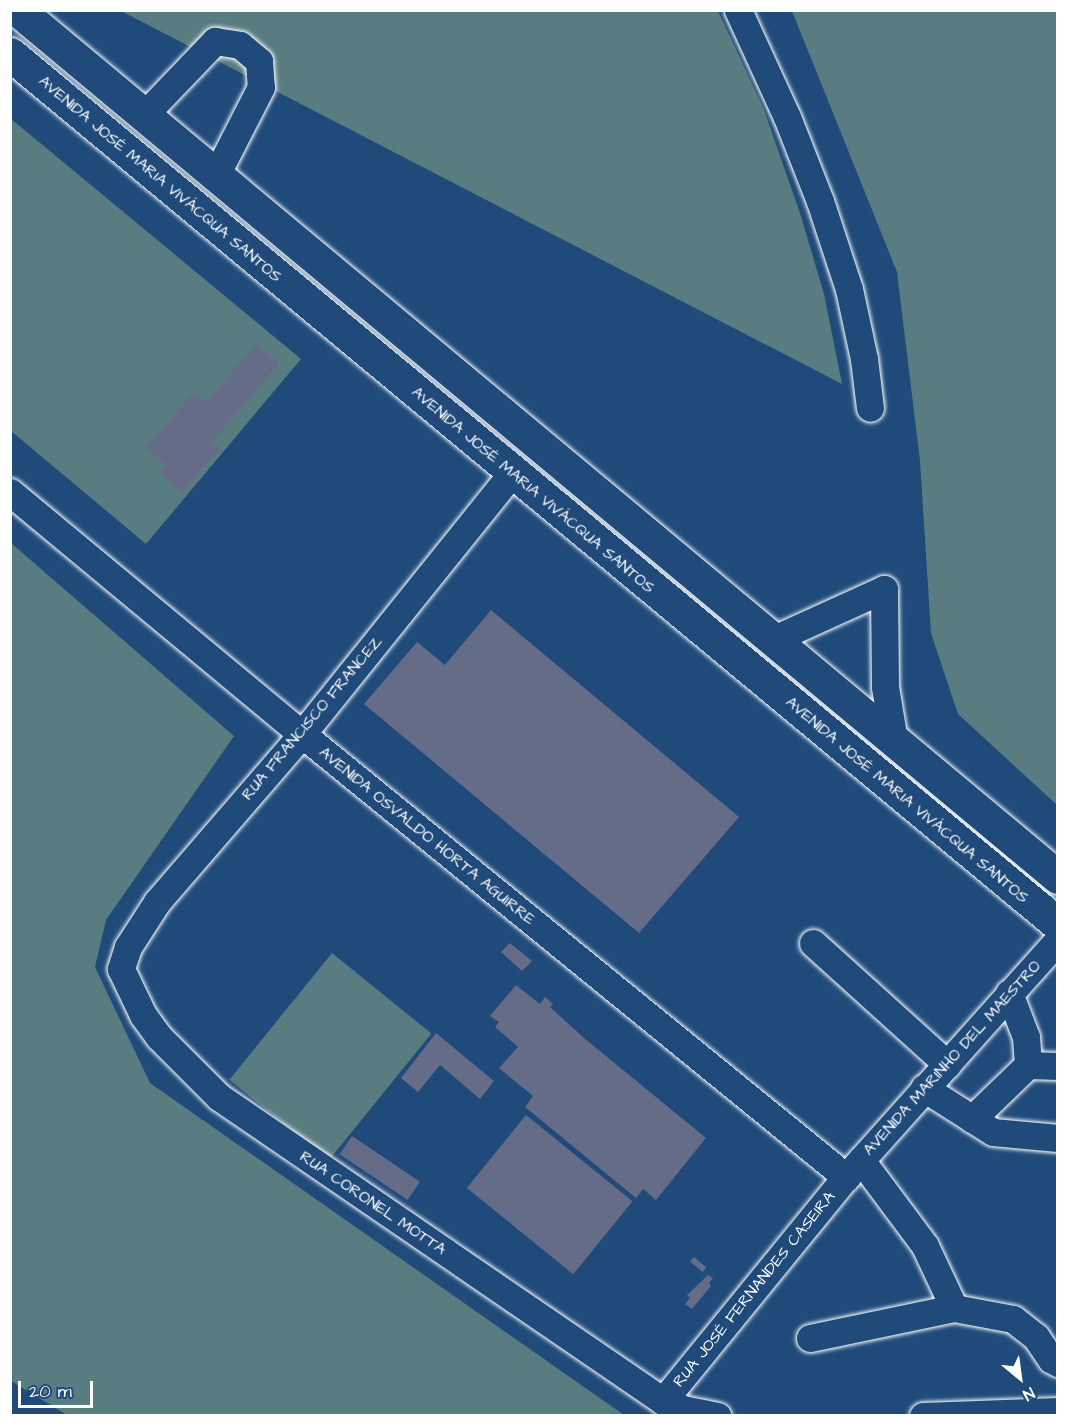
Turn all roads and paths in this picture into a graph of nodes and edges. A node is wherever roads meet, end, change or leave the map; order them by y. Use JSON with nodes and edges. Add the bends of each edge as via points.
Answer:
{"nodes":[{"id":1,"x":18,"y":10,"type":"edge"},
{"id":2,"x":738,"y":10,"type":"edge"},
{"id":3,"x":10,"y":54,"type":"edge"},
{"id":4,"x":144,"y":115,"type":"junction"},
{"id":5,"x":216,"y":175,"type":"junction"},
{"id":6,"x":870,"y":408,"type":"dead end"},
{"id":7,"x":512,"y":473,"type":"junction"},
{"id":8,"x":10,"y":492,"type":"edge"},
{"id":9,"x":774,"y":639,"type":"junction"},
{"id":10,"x":302,"y":734,"type":"junction"},
{"id":11,"x":894,"y":741,"type":"junction"},
{"id":12,"x":1058,"y":877,"type":"edge"},
{"id":13,"x":1058,"y":924,"type":"edge"},
{"id":14,"x":1058,"y":940,"type":"edge"},
{"id":15,"x":813,"y":942,"type":"dead end"},
{"id":16,"x":121,"y":969,"type":"joint"},
{"id":17,"x":1010,"y":993,"type":"junction"},
{"id":18,"x":947,"y":1064,"type":"junction"},
{"id":19,"x":1028,"y":1065,"type":"junction"},
{"id":20,"x":1058,"y":1066,"type":"edge"},
{"id":21,"x":924,"y":1089,"type":"junction"},
{"id":22,"x":972,"y":1119,"type":"junction"},
{"id":23,"x":1058,"y":1138,"type":"edge"},
{"id":24,"x":853,"y":1168,"type":"junction"},
{"id":25,"x":954,"y":1308,"type":"junction"},
{"id":26,"x":810,"y":1338,"type":"dead end"},
{"id":27,"x":1058,"y":1363,"type":"edge"},
{"id":28,"x":663,"y":1401,"type":"junction"},
{"id":29,"x":1058,"y":1411,"type":"edge"},
{"id":30,"x":717,"y":1416,"type":"edge"},
{"id":31,"x":923,"y":1416,"type":"edge"}],
"edges":[{"from":1,"to":4,"type":"main road"},
{"from":2,"to":6,"type":"street","via":[[787,117],[831,234],[849,289]]},
{"from":3,"to":7,"type":"main road","name":"AVENIDA JOSÉ MARIA VIVÁCQUA SANTOS"},
{"from":4,"to":5,"type":"main road"},
{"from":4,"to":5,"type":"street","via":[[215,41],[240,45],[259,62],[261,87]]},
{"from":5,"to":9,"type":"main road"},
{"from":7,"to":10,"type":"street","name":"RUA FRANCISCO FRANCEZ"},
{"from":7,"to":13,"type":"main road","name":"AVENIDA JOSÉ MARIA VIVÁCQUA SANTOS"},
{"from":8,"to":10,"type":"street","name":"AVENIDA OSVALDO HORTA AGUIRRE"},
{"from":9,"to":11,"type":"main road"},
{"from":9,"to":11,"type":"street","via":[[884,589],[885,687]]},
{"from":10,"to":16,"type":"street","name":"RUA FRANCISCO FRANCEZ","via":[[157,902],[133,938]]},
{"from":10,"to":24,"type":"street","name":"AVENIDA OSVALDO HORTA AGUIRRE"},
{"from":11,"to":12,"type":"main road"},
{"from":14,"to":17,"type":"street","name":"AVENIDA MARINHO DEL MAESTRO"},
{"from":15,"to":18,"type":"street"},
{"from":16,"to":28,"type":"street","name":"RUA CORONEL MOTTA","via":[[143,1015],[159,1037],[219,1097]]},
{"from":17,"to":18,"type":"street","name":"AVENIDA MARINHO DEL MAESTRO"},
{"from":17,"to":19,"type":"street","via":[[1026,1037]]},
{"from":18,"to":21,"type":"street","name":"AVENIDA MARINHO DEL MAESTRO"},
{"from":19,"to":20,"type":"street"},
{"from":19,"to":22,"type":"street"},
{"from":21,"to":22,"type":"street"},
{"from":21,"to":24,"type":"street","name":"AVENIDA MARINHO DEL MAESTRO"},
{"from":22,"to":23,"type":"street","via":[[993,1132]]},
{"from":24,"to":25,"type":"street","name":"AVENIDA OSVALDO HORTA AGUIRRE","via":[[925,1246]]},
{"from":24,"to":28,"type":"street","name":"RUA JOSÉ FERNANDES CASEIRA"},
{"from":25,"to":26,"type":"street"},
{"from":25,"to":27,"type":"street","via":[[1013,1319],[1036,1337]]},
{"from":28,"to":30,"type":"street","name":"RUA CORONEL MOTTA"},
{"from":29,"to":31,"type":"street"}]}
